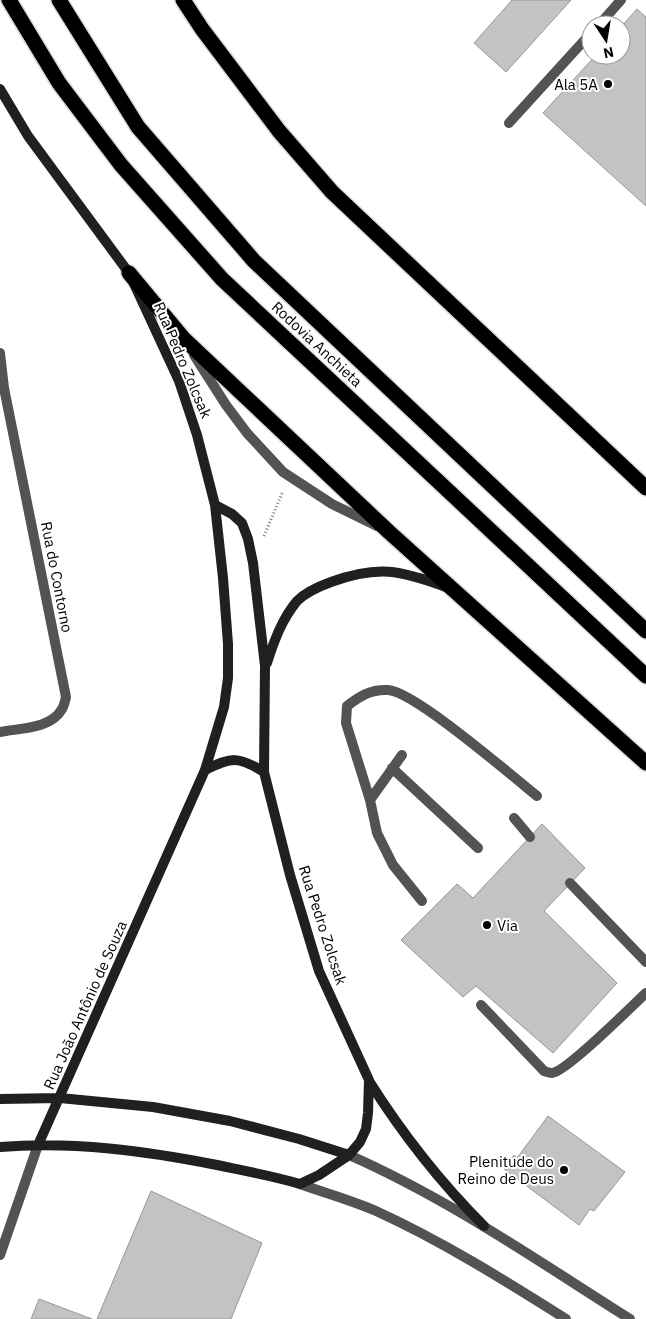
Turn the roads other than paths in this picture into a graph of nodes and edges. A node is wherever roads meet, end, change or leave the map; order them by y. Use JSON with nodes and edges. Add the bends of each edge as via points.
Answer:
{"nodes":[{"id":1,"x":8,"y":0,"type":"edge"},
{"id":2,"x":59,"y":0,"type":"edge"},
{"id":3,"x":182,"y":0,"type":"edge"},
{"id":4,"x":621,"y":0,"type":"edge"},
{"id":5,"x":607,"y":15,"type":"edge"},
{"id":6,"x":581,"y":44,"type":"edge"},
{"id":7,"x":0,"y":89,"type":"edge"},
{"id":8,"x":509,"y":123,"type":"dead end"},
{"id":9,"x":129,"y":273,"type":"junction"},
{"id":10,"x":184,"y":339,"type":"junction"},
{"id":11,"x":0,"y":353,"type":"edge"},
{"id":12,"x":2,"y":387,"type":"edge"},
{"id":13,"x":646,"y":488,"type":"edge"},
{"id":14,"x":215,"y":506,"type":"junction"},
{"id":15,"x":389,"y":532,"type":"junction"},
{"id":16,"x":455,"y":590,"type":"junction"},
{"id":17,"x":646,"y":630,"type":"edge"},
{"id":18,"x":265,"y":666,"type":"junction"},
{"id":19,"x":646,"y":676,"type":"edge"},
{"id":20,"x":0,"y":732,"type":"edge"},
{"id":21,"x":402,"y":755,"type":"dead end"},
{"id":22,"x":646,"y":763,"type":"edge"},
{"id":23,"x":392,"y":768,"type":"junction"},
{"id":24,"x":205,"y":770,"type":"junction"},
{"id":25,"x":264,"y":772,"type":"junction"},
{"id":26,"x":536,"y":796,"type":"dead end"},
{"id":27,"x":370,"y":800,"type":"junction"},
{"id":28,"x":514,"y":818,"type":"dead end"},
{"id":29,"x":530,"y":837,"type":"dead end"},
{"id":30,"x":478,"y":848,"type":"dead end"},
{"id":31,"x":570,"y":884,"type":"dead end"},
{"id":32,"x":422,"y":901,"type":"dead end"},
{"id":33,"x":646,"y":962,"type":"edge"},
{"id":34,"x":646,"y":993,"type":"edge"},
{"id":35,"x":481,"y":1005,"type":"dead end"},
{"id":36,"x":369,"y":1080,"type":"junction"},
{"id":37,"x":60,"y":1098,"type":"junction"},
{"id":38,"x":0,"y":1099,"type":"edge"},
{"id":39,"x":38,"y":1145,"type":"junction"},
{"id":40,"x":0,"y":1147,"type":"edge"},
{"id":41,"x":349,"y":1155,"type":"junction"},
{"id":42,"x":300,"y":1184,"type":"junction"},
{"id":43,"x":484,"y":1226,"type":"junction"},
{"id":44,"x":0,"y":1255,"type":"edge"},
{"id":45,"x":566,"y":1319,"type":"edge"},
{"id":46,"x":630,"y":1319,"type":"edge"}],
"edges":[{"from":1,"to":19,"type":"highway","name":"Rodovia Anchieta","via":[[59,83],[121,165],[222,279]]},
{"from":2,"to":17,"type":"highway","name":"Rodovia Anchieta","via":[[138,127],[254,261]]},
{"from":3,"to":13,"type":"highway","via":[[279,130],[332,192]]},
{"from":4,"to":5,"type":"street"},
{"from":6,"to":8,"type":"street"},
{"from":7,"to":9,"type":"main road","name":"Rua Pedro Zolcsak","via":[[28,136]]},
{"from":9,"to":10,"type":"highway"},
{"from":9,"to":14,"type":"main road","name":"Rua Pedro Zolcsak","via":[[179,382],[197,435]]},
{"from":10,"to":15,"type":"highway"},
{"from":10,"to":15,"type":"street","via":[[247,433],[289,476],[332,504]]},
{"from":11,"to":12,"type":"street","name":"Rua do Contorno"},
{"from":12,"to":20,"type":"street","name":"Rua do Contorno","via":[[66,697],[62,709],[46,724]]},
{"from":14,"to":18,"type":"main road","via":[[242,523],[248,539]]},
{"from":14,"to":24,"type":"main road","name":"Rua Pedro Zolcsak","via":[[227,618],[228,678],[224,707]]},
{"from":15,"to":16,"type":"highway"},
{"from":16,"to":18,"type":"main road","via":[[391,571],[364,572],[321,585],[299,600],[286,617]]},
{"from":16,"to":22,"type":"highway"},
{"from":18,"to":25,"type":"main road","name":"Rua Pedro Zolcsak"},
{"from":21,"to":23,"type":"street"},
{"from":23,"to":27,"type":"street"},
{"from":23,"to":30,"type":"street"},
{"from":24,"to":25,"type":"main road","via":[[234,760],[248,762]]},
{"from":24,"to":37,"type":"main road","name":"Rua João Antônio de Souza"},
{"from":25,"to":36,"type":"main road","name":"Rua Pedro Zolcsak","via":[[290,876],[319,971]]},
{"from":26,"to":27,"type":"street","via":[[415,701],[390,690],[364,693],[347,706],[346,723]]},
{"from":27,"to":32,"type":"street","via":[[377,833],[393,865]]},
{"from":28,"to":29,"type":"street"},
{"from":31,"to":33,"type":"street"},
{"from":34,"to":35,"type":"street","via":[[591,1045],[552,1073],[544,1071]]},
{"from":36,"to":41,"type":"main road","name":"Rua Pedro Zolcsak","via":[[366,1129]]},
{"from":36,"to":43,"type":"main road","via":[[394,1121],[451,1192]]},
{"from":37,"to":38,"type":"main road"},
{"from":37,"to":39,"type":"main road","name":"Rua João Antônio de Souza"},
{"from":37,"to":41,"type":"main road","via":[[153,1107],[230,1121]]},
{"from":39,"to":40,"type":"main road"},
{"from":39,"to":42,"type":"main road","via":[[97,1146],[180,1158]]},
{"from":39,"to":44,"type":"street","name":"Rua João Antônio de Souza"},
{"from":41,"to":42,"type":"main road","name":"Rua Pedro Zolcsak"},
{"from":41,"to":43,"type":"street","via":[[393,1175]]},
{"from":42,"to":45,"type":"street","via":[[358,1204],[413,1229],[463,1255]]},
{"from":43,"to":46,"type":"street"}]}
